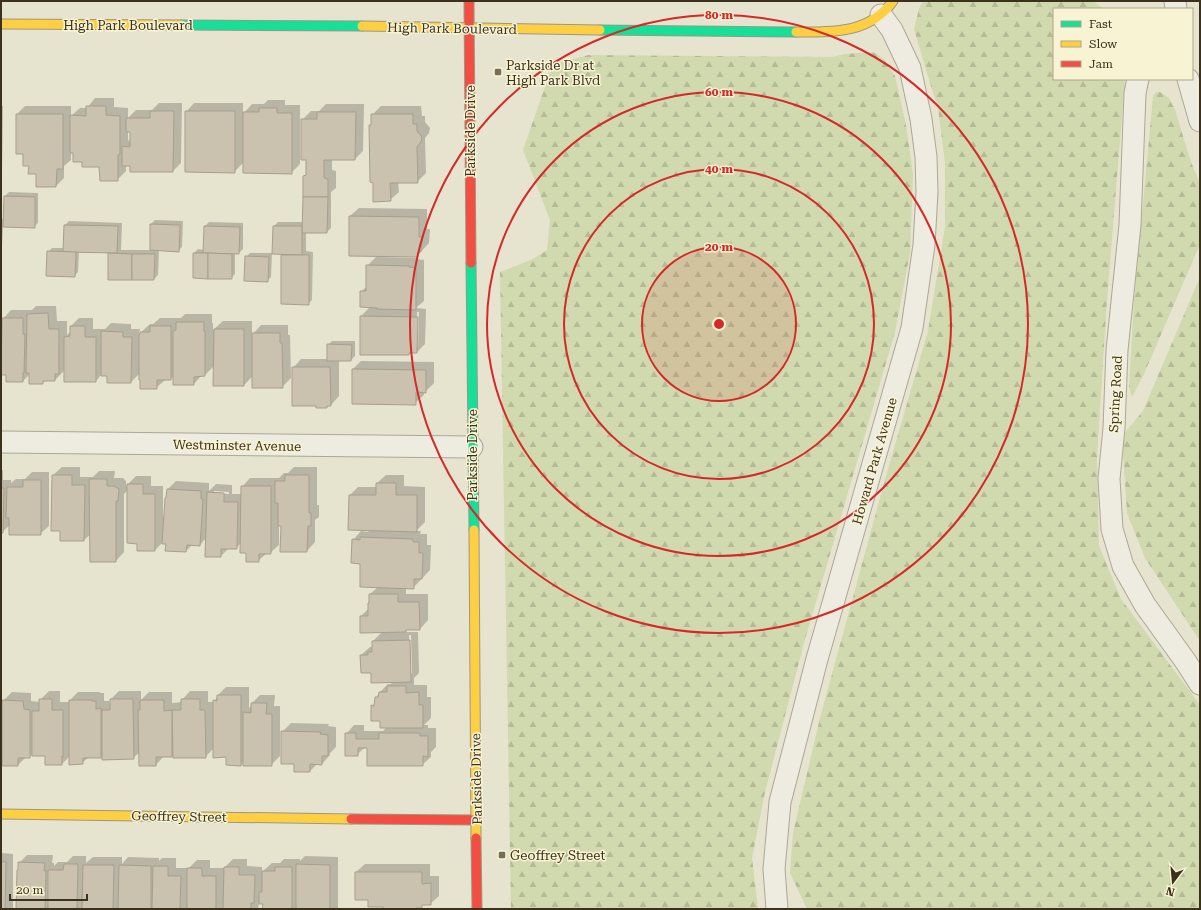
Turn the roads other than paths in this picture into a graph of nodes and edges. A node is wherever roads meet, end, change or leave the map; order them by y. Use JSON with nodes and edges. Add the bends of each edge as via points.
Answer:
{"nodes":[{"id":1,"x":469,"y":1,"type":"edge"},
{"id":2,"x":887,"y":8,"type":"edge"},
{"id":3,"x":1,"y":24,"type":"edge"},
{"id":4,"x":469,"y":29,"type":"junction"},
{"id":5,"x":1138,"y":80,"type":"edge"},
{"id":6,"x":1188,"y":80,"type":"edge"},
{"id":7,"x":1200,"y":121,"type":"edge"},
{"id":8,"x":1,"y":442,"type":"edge"},
{"id":9,"x":472,"y":447,"type":"junction"},
{"id":10,"x":1200,"y":684,"type":"edge"},
{"id":11,"x":1,"y":814,"type":"edge"},
{"id":12,"x":476,"y":820,"type":"junction"},
{"id":13,"x":477,"y":909,"type":"edge"},
{"id":14,"x":777,"y":909,"type":"edge"}],
"edges":[{"from":1,"to":4,"type":"street","name":"Parkside Drive"},
{"from":2,"to":4,"type":"street","name":"High Park Boulevard","via":[[858,28],[832,32]]},
{"from":2,"to":14,"type":"street","name":"Howard Park Avenue","via":[[892,30],[910,68],[922,119],[927,192],[924,246],[912,328],[817,659],[780,802],[774,869]]},
{"from":3,"to":4,"type":"street","name":"High Park Boulevard"},
{"from":4,"to":9,"type":"street","name":"Parkside Drive"},
{"from":5,"to":10,"type":"street","name":"Spring Road","via":[[1135,93],[1130,224],[1117,350],[1109,479],[1112,529],[1123,566],[1146,605]]},
{"from":6,"to":7,"type":"street"},
{"from":8,"to":9,"type":"street","name":"Westminster Avenue"},
{"from":9,"to":12,"type":"street","name":"Parkside Drive"},
{"from":11,"to":12,"type":"street","name":"Geoffrey Street"},
{"from":12,"to":13,"type":"street","name":"Parkside Drive"}]}
